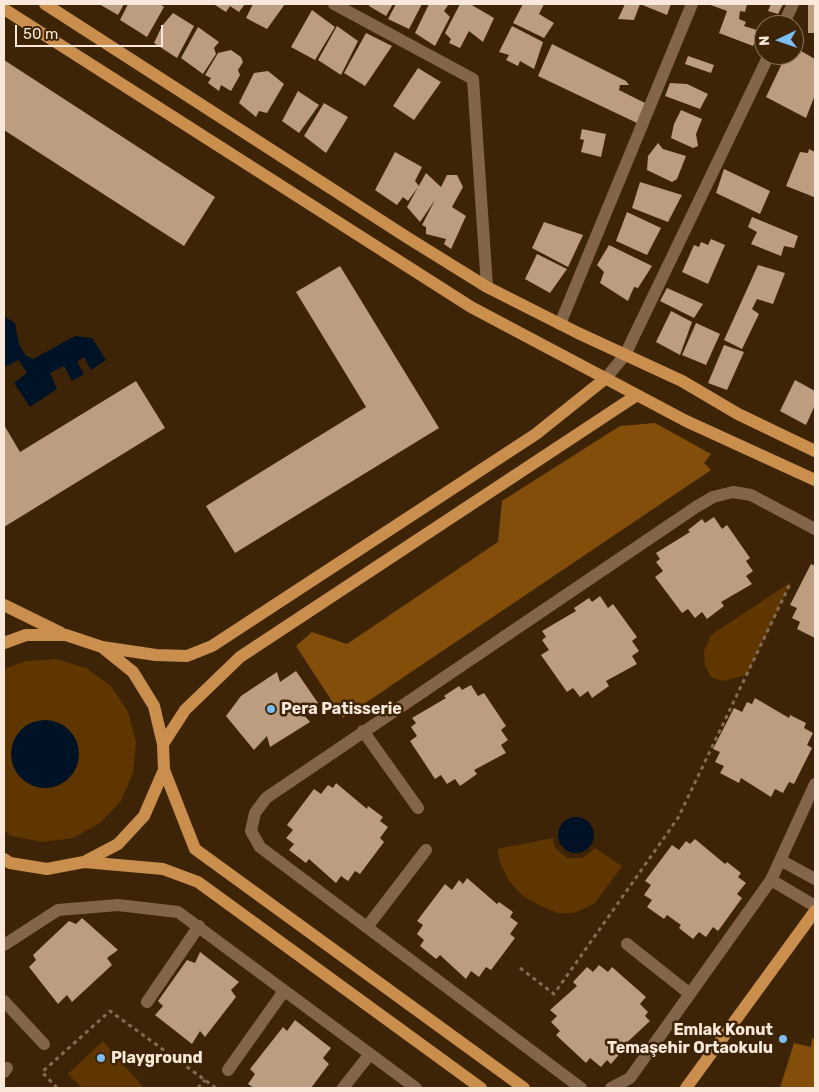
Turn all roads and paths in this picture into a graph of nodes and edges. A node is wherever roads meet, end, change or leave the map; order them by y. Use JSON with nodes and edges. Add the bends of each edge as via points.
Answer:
{"nodes":[{"id":1,"x":45,"y":4,"type":"edge"},
{"id":2,"x":334,"y":4,"type":"edge"},
{"id":3,"x":692,"y":4,"type":"edge"},
{"id":4,"x":4,"y":9,"type":"edge"},
{"id":5,"x":764,"y":65,"type":"edge"},
{"id":6,"x":487,"y":286,"type":"junction"},
{"id":7,"x":560,"y":324,"type":"junction"},
{"id":8,"x":625,"y":355,"type":"junction"},
{"id":9,"x":606,"y":378,"type":"junction"},
{"id":10,"x":637,"y":395,"type":"junction"},
{"id":11,"x":815,"y":451,"type":"edge"},
{"id":12,"x":815,"y":480,"type":"edge"},
{"id":13,"x":815,"y":529,"type":"edge"},
{"id":14,"x":791,"y":582,"type":"dead end"},
{"id":15,"x":4,"y":605,"type":"edge"},
{"id":16,"x":66,"y":635,"type":"junction"},
{"id":17,"x":4,"y":643,"type":"edge"},
{"id":18,"x":102,"y":647,"type":"junction"},
{"id":19,"x":363,"y":731,"type":"junction"},
{"id":20,"x":163,"y":744,"type":"junction"},
{"id":21,"x":164,"y":770,"type":"junction"},
{"id":22,"x":815,"y":784,"type":"edge"},
{"id":23,"x":418,"y":808,"type":"dead end"},
{"id":24,"x":426,"y":850,"type":"dead end"},
{"id":25,"x":782,"y":861,"type":"junction"},
{"id":26,"x":6,"y":862,"type":"edge"},
{"id":27,"x":84,"y":862,"type":"junction"},
{"id":28,"x":815,"y":879,"type":"edge"},
{"id":29,"x":771,"y":880,"type":"junction"},
{"id":30,"x":815,"y":906,"type":"edge"},
{"id":31,"x":815,"y":911,"type":"edge"},
{"id":32,"x":199,"y":926,"type":"junction"},
{"id":33,"x":366,"y":927,"type":"junction"},
{"id":34,"x":627,"y":944,"type":"dead end"},
{"id":35,"x":4,"y":946,"type":"edge"},
{"id":36,"x":520,"y":968,"type":"dead end"},
{"id":37,"x":284,"y":991,"type":"junction"},
{"id":38,"x":690,"y":994,"type":"junction"},
{"id":39,"x":4,"y":1001,"type":"edge"},
{"id":40,"x":148,"y":1002,"type":"dead end"},
{"id":41,"x":44,"y":1044,"type":"dead end"},
{"id":42,"x":370,"y":1054,"type":"junction"},
{"id":43,"x":228,"y":1070,"type":"dead end"},
{"id":44,"x":205,"y":1080,"type":"junction"},
{"id":45,"x":57,"y":1088,"type":"edge"},
{"id":46,"x":198,"y":1088,"type":"edge"},
{"id":47,"x":216,"y":1088,"type":"edge"},
{"id":48,"x":342,"y":1088,"type":"edge"},
{"id":49,"x":416,"y":1088,"type":"edge"},
{"id":50,"x":481,"y":1088,"type":"edge"},
{"id":51,"x":524,"y":1088,"type":"edge"},
{"id":52,"x":581,"y":1088,"type":"edge"},
{"id":53,"x":611,"y":1088,"type":"edge"},
{"id":54,"x":686,"y":1088,"type":"edge"}],
"edges":[{"from":1,"to":6,"type":"main road"},
{"from":2,"to":6,"type":"street","via":[[473,79]]},
{"from":3,"to":7,"type":"street"},
{"from":4,"to":9,"type":"main road","via":[[471,307]]},
{"from":5,"to":8,"type":"street"},
{"from":6,"to":7,"type":"main road"},
{"from":7,"to":8,"type":"main road"},
{"from":8,"to":9,"type":"street"},
{"from":8,"to":11,"type":"main road"},
{"from":9,"to":10,"type":"main road"},
{"from":9,"to":18,"type":"main road","via":[[536,434],[212,646],[188,656]]},
{"from":10,"to":12,"type":"main road"},
{"from":10,"to":20,"type":"main road","via":[[240,657],[185,710]]},
{"from":13,"to":19,"type":"street","via":[[751,495],[733,492],[713,497]]},
{"from":14,"to":36,"type":"path","via":[[678,818],[554,994]]},
{"from":15,"to":16,"type":"main road"},
{"from":16,"to":17,"type":"main road","via":[[26,635]]},
{"from":16,"to":18,"type":"main road"},
{"from":18,"to":20,"type":"main road","via":[[134,672],[154,706]]},
{"from":19,"to":23,"type":"street"},
{"from":19,"to":33,"type":"street","via":[[266,798],[255,813],[251,831],[260,847]]},
{"from":20,"to":21,"type":"main road"},
{"from":21,"to":27,"type":"main road","via":[[144,816],[118,844]]},
{"from":21,"to":51,"type":"main road","via":[[195,849]]},
{"from":22,"to":25,"type":"street"},
{"from":24,"to":33,"type":"street"},
{"from":25,"to":28,"type":"street"},
{"from":25,"to":29,"type":"street"},
{"from":26,"to":27,"type":"main road","via":[[47,869]]},
{"from":27,"to":50,"type":"main road","via":[[163,868],[198,882]]},
{"from":29,"to":30,"type":"street"},
{"from":29,"to":38,"type":"street"},
{"from":31,"to":54,"type":"main road"},
{"from":32,"to":35,"type":"street","via":[[178,912],[118,905],[58,910]]},
{"from":32,"to":37,"type":"street"},
{"from":32,"to":40,"type":"street"},
{"from":33,"to":52,"type":"street"},
{"from":34,"to":38,"type":"street"},
{"from":37,"to":42,"type":"street"},
{"from":37,"to":43,"type":"street"},
{"from":38,"to":53,"type":"street","via":[[630,1078]]},
{"from":39,"to":41,"type":"street"},
{"from":42,"to":48,"type":"street"},
{"from":42,"to":49,"type":"street"},
{"from":44,"to":45,"type":"path","via":[[110,1011],[42,1072]]},
{"from":44,"to":46,"type":"path"},
{"from":44,"to":47,"type":"path"}]}
